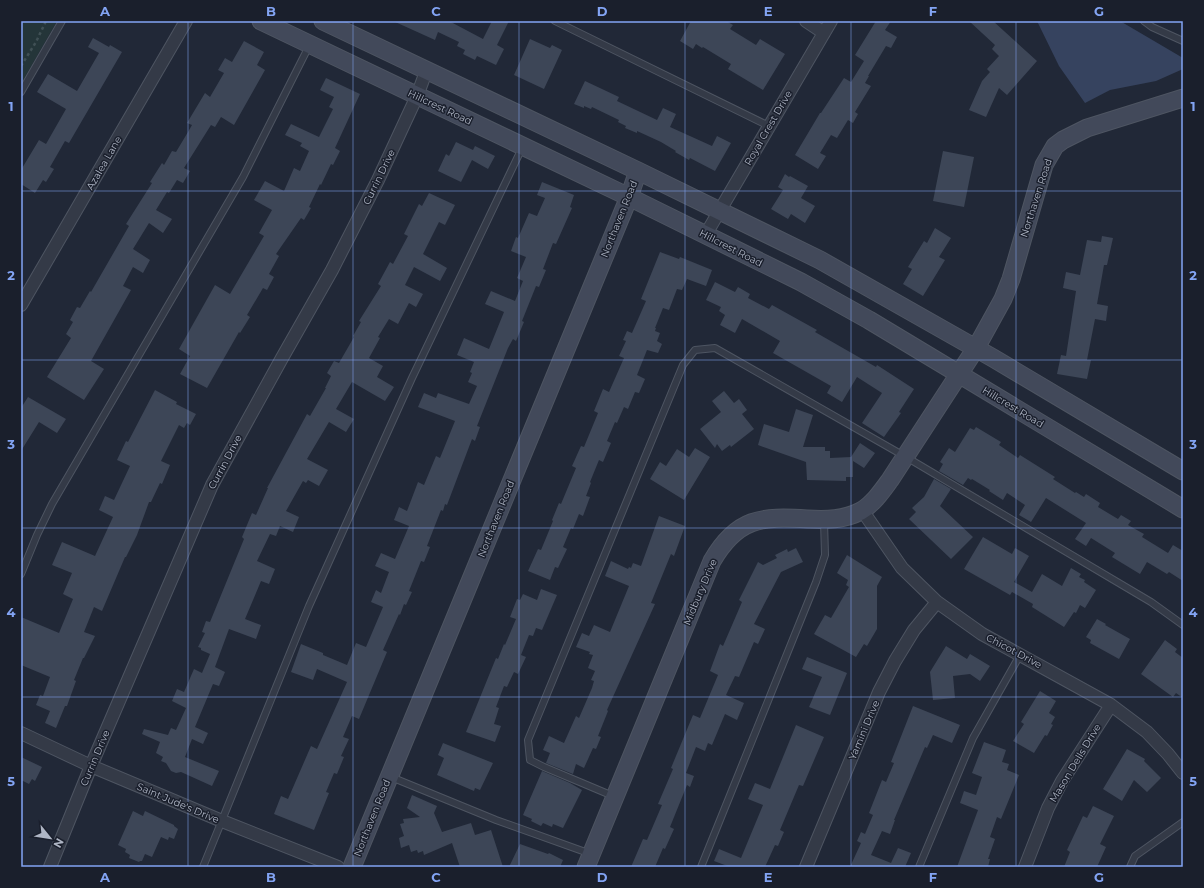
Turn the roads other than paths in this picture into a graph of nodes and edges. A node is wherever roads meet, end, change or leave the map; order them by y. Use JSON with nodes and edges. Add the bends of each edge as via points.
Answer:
{"nodes":[{"id":1,"x":62,"y":21,"type":"edge"},
{"id":2,"x":186,"y":21,"type":"edge"},
{"id":3,"x":261,"y":21,"type":"edge"},
{"id":4,"x":323,"y":21,"type":"edge"},
{"id":5,"x":555,"y":21,"type":"edge"},
{"id":6,"x":806,"y":21,"type":"edge"},
{"id":7,"x":831,"y":21,"type":"edge"},
{"id":8,"x":1144,"y":21,"type":"edge"},
{"id":9,"x":824,"y":33,"type":"junction"},
{"id":10,"x":1183,"y":41,"type":"edge"},
{"id":11,"x":310,"y":44,"type":"junction"},
{"id":12,"x":427,"y":69,"type":"junction"},
{"id":13,"x":21,"y":92,"type":"edge"},
{"id":14,"x":418,"y":96,"type":"junction"},
{"id":15,"x":1183,"y":98,"type":"edge"},
{"id":16,"x":769,"y":126,"type":"junction"},
{"id":17,"x":523,"y":146,"type":"junction"},
{"id":18,"x":638,"y":170,"type":"junction"},
{"id":19,"x":629,"y":197,"type":"junction"},
{"id":20,"x":720,"y":212,"type":"junction"},
{"id":21,"x":706,"y":234,"type":"junction"},
{"id":22,"x":21,"y":305,"type":"edge"},
{"id":23,"x":976,"y":348,"type":"junction"},
{"id":24,"x":959,"y":375,"type":"junction"},
{"id":25,"x":906,"y":457,"type":"junction"},
{"id":26,"x":1183,"y":471,"type":"edge"},
{"id":27,"x":1183,"y":509,"type":"edge"},
{"id":28,"x":862,"y":510,"type":"junction"},
{"id":29,"x":823,"y":520,"type":"junction"},
{"id":30,"x":21,"y":574,"type":"edge"},
{"id":31,"x":937,"y":602,"type":"junction"},
{"id":32,"x":1183,"y":625,"type":"edge"},
{"id":33,"x":1020,"y":655,"type":"junction"},
{"id":34,"x":1111,"y":705,"type":"junction"},
{"id":35,"x":21,"y":733,"type":"edge"},
{"id":36,"x":91,"y":766,"type":"junction"},
{"id":37,"x":1183,"y":772,"type":"edge"},
{"id":38,"x":389,"y":776,"type":"junction"},
{"id":39,"x":615,"y":796,"type":"junction"},
{"id":40,"x":222,"y":821,"type":"junction"},
{"id":41,"x":1183,"y":822,"type":"edge"},
{"id":42,"x":588,"y":861,"type":"edge"},
{"id":43,"x":50,"y":867,"type":"edge"},
{"id":44,"x":203,"y":867,"type":"edge"},
{"id":45,"x":338,"y":867,"type":"edge"},
{"id":46,"x":352,"y":867,"type":"edge"},
{"id":47,"x":701,"y":867,"type":"edge"},
{"id":48,"x":806,"y":867,"type":"edge"},
{"id":49,"x":919,"y":867,"type":"edge"},
{"id":50,"x":1025,"y":867,"type":"edge"},
{"id":51,"x":1130,"y":867,"type":"edge"}],
"edges":[{"from":1,"to":13,"type":"lane"},
{"from":2,"to":22,"type":"street","name":"Azalea Lane"},
{"from":3,"to":11,"type":"main road","name":"Hillcrest Road"},
{"from":4,"to":12,"type":"main road"},
{"from":5,"to":16,"type":"lane"},
{"from":6,"to":9,"type":"street"},
{"from":7,"to":9,"type":"street","name":"Royal Crest Drive"},
{"from":8,"to":10,"type":"lane"},
{"from":9,"to":16,"type":"street","name":"Royal Crest Drive"},
{"from":11,"to":14,"type":"main road","name":"Hillcrest Road"},
{"from":11,"to":30,"type":"lane","via":[[244,177],[52,504]]},
{"from":12,"to":14,"type":"street","name":"Currin Drive"},
{"from":12,"to":18,"type":"main road"},
{"from":14,"to":17,"type":"main road","name":"Hillcrest Road"},
{"from":14,"to":36,"type":"street","name":"Currin Drive","via":[[332,270],[212,485]]},
{"from":15,"to":23,"type":"main road","name":"Northaven Road","via":[[1088,128],[1056,146],[1044,165],[1011,279]]},
{"from":16,"to":20,"type":"street","name":"Royal Crest Drive"},
{"from":17,"to":19,"type":"main road","name":"Hillcrest Road"},
{"from":17,"to":40,"type":"lane","via":[[412,378],[312,599]]},
{"from":18,"to":19,"type":"main road","name":"Northaven Road"},
{"from":18,"to":20,"type":"main road"},
{"from":19,"to":21,"type":"main road","name":"Hillcrest Road"},
{"from":19,"to":38,"type":"main road","name":"Northaven Road"},
{"from":20,"to":21,"type":"street","name":"Royal Crest Drive"},
{"from":20,"to":23,"type":"main road","via":[[820,260]]},
{"from":21,"to":24,"type":"main road","name":"Hillcrest Road","via":[[800,282]]},
{"from":23,"to":24,"type":"main road","name":"Northaven Road"},
{"from":23,"to":26,"type":"main road"},
{"from":24,"to":25,"type":"main road","name":"Midbury Drive"},
{"from":24,"to":27,"type":"main road","name":"Hillcrest Road"},
{"from":25,"to":28,"type":"main road","name":"Midbury Drive","via":[[876,498]]},
{"from":25,"to":32,"type":"lane","via":[[1150,602]]},
{"from":25,"to":39,"type":"lane","via":[[715,348],[696,350],[683,365],[528,740],[530,760]]},
{"from":28,"to":29,"type":"main road","name":"Midbury Drive","via":[[847,517]]},
{"from":28,"to":31,"type":"street","name":"Chicot Drive","via":[[902,568]]},
{"from":29,"to":39,"type":"main road","name":"Midbury Drive","via":[[783,517],[756,520],[730,536],[720,548],[712,561]]},
{"from":29,"to":47,"type":"lane","via":[[825,555],[816,582]]},
{"from":31,"to":33,"type":"street","name":"Chicot Drive","via":[[982,634]]},
{"from":31,"to":48,"type":"street","name":"Yamini Drive","via":[[914,630],[879,692]]},
{"from":33,"to":34,"type":"street","name":"Chicot Drive"},
{"from":33,"to":49,"type":"lane","via":[[973,738]]},
{"from":34,"to":37,"type":"street","name":"Chicot Drive","via":[[1147,732]]},
{"from":34,"to":50,"type":"street","name":"Mason Dells Drive","via":[[1062,781],[1048,808]]},
{"from":35,"to":36,"type":"street","name":"Saint Jude's Drive"},
{"from":36,"to":40,"type":"street","name":"Saint Jude's Drive"},
{"from":36,"to":43,"type":"street","name":"Currin Drive"},
{"from":38,"to":42,"type":"lane"},
{"from":38,"to":46,"type":"main road","name":"Northaven Road"},
{"from":39,"to":42,"type":"main road","name":"Midbury Drive"},
{"from":40,"to":44,"type":"lane"},
{"from":40,"to":45,"type":"street","name":"Saint Jude's Drive"},
{"from":41,"to":51,"type":"lane","via":[[1135,856]]}]}
